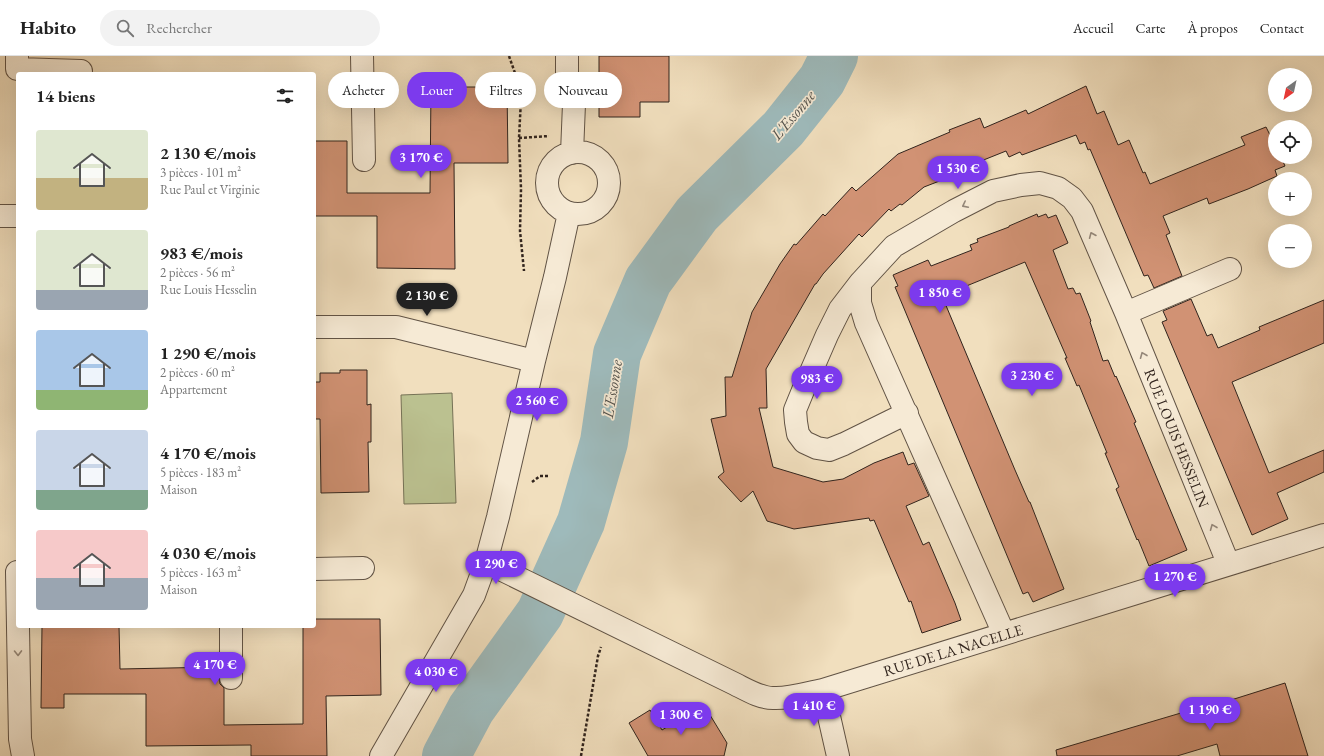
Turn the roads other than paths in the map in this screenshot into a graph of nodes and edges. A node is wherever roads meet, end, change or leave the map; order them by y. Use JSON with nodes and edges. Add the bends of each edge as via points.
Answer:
{"nodes":[{"id":1,"x":17,"y":56,"type":"edge"},
{"id":2,"x":362,"y":56,"type":"edge"},
{"id":3,"x":567,"y":56,"type":"edge"},
{"id":4,"x":81,"y":67,"type":"edge"},
{"id":5,"x":572,"y":153,"type":"junction"},
{"id":6,"x":364,"y":160,"type":"dead end"},
{"id":7,"x":569,"y":213,"type":"junction"},
{"id":8,"x":0,"y":216,"type":"edge"},
{"id":9,"x":16,"y":216,"type":"edge"},
{"id":10,"x":1230,"y":269,"type":"dead end"},
{"id":11,"x":860,"y":283,"type":"junction"},
{"id":12,"x":1126,"y":313,"type":"junction"},
{"id":13,"x":316,"y":327,"type":"edge"},
{"id":14,"x":534,"y":361,"type":"junction"},
{"id":15,"x":907,"y":413,"type":"junction"},
{"id":16,"x":1324,"y":534,"type":"edge"},
{"id":17,"x":486,"y":562,"type":"junction"},
{"id":18,"x":1228,"y":563,"type":"junction"},
{"id":19,"x":363,"y":568,"type":"dead end"},
{"id":20,"x":316,"y":569,"type":"edge"},
{"id":21,"x":18,"y":628,"type":"edge"},
{"id":22,"x":231,"y":628,"type":"edge"},
{"id":23,"x":1004,"y":634,"type":"junction"},
{"id":24,"x":231,"y":678,"type":"dead end"},
{"id":25,"x":823,"y":690,"type":"junction"},
{"id":26,"x":24,"y":756,"type":"edge"},
{"id":27,"x":381,"y":756,"type":"edge"},
{"id":28,"x":838,"y":756,"type":"edge"}],
"edges":[{"from":1,"to":4,"type":"street","via":[[17,69]]},
{"from":2,"to":6,"type":"street"},
{"from":3,"to":5,"type":"street","via":[[568,91],[574,104]]},
{"from":5,"to":7,"type":"street","via":[[555,163],[547,182],[548,192],[553,201]]},
{"from":5,"to":7,"type":"street","via":[[592,156],[606,170],[609,180],[605,200],[594,210],[580,214]]},
{"from":7,"to":14,"type":"street"},
{"from":8,"to":9,"type":"street"},
{"from":10,"to":12,"type":"street"},
{"from":12,"to":11,"type":"street","name":"RUE LOUIS HESSELIN","one_way":true,"via":[[1082,211],[1072,198],[1058,188],[1040,183],[993,191],[954,211],[894,246]]},
{"from":11,"to":15,"type":"street","via":[[860,303],[866,323]]},
{"from":11,"to":15,"type":"street","name":"RUE LOUIS HESSELIN","via":[[840,309],[804,388],[795,410],[798,434],[804,442],[816,448],[829,450]]},
{"from":18,"to":12,"type":"street","name":"RUE LOUIS HESSELIN","one_way":true},
{"from":13,"to":14,"type":"street","via":[[396,327]]},
{"from":14,"to":17,"type":"street"},
{"from":15,"to":23,"type":"street"},
{"from":16,"to":18,"type":"street","name":"RUE DE LA NACELLE"},
{"from":17,"to":25,"type":"street","name":"RUE DE LA NACELLE","via":[[759,695],[784,698]]},
{"from":17,"to":27,"type":"street","via":[[474,595]]},
{"from":18,"to":23,"type":"street","name":"RUE DE LA NACELLE"},
{"from":19,"to":20,"type":"street"},
{"from":21,"to":26,"type":"street","one_way":true,"via":[[20,739]]},
{"from":22,"to":24,"type":"street"},
{"from":23,"to":25,"type":"street","name":"RUE DE LA NACELLE"},
{"from":25,"to":28,"type":"street"}]}
